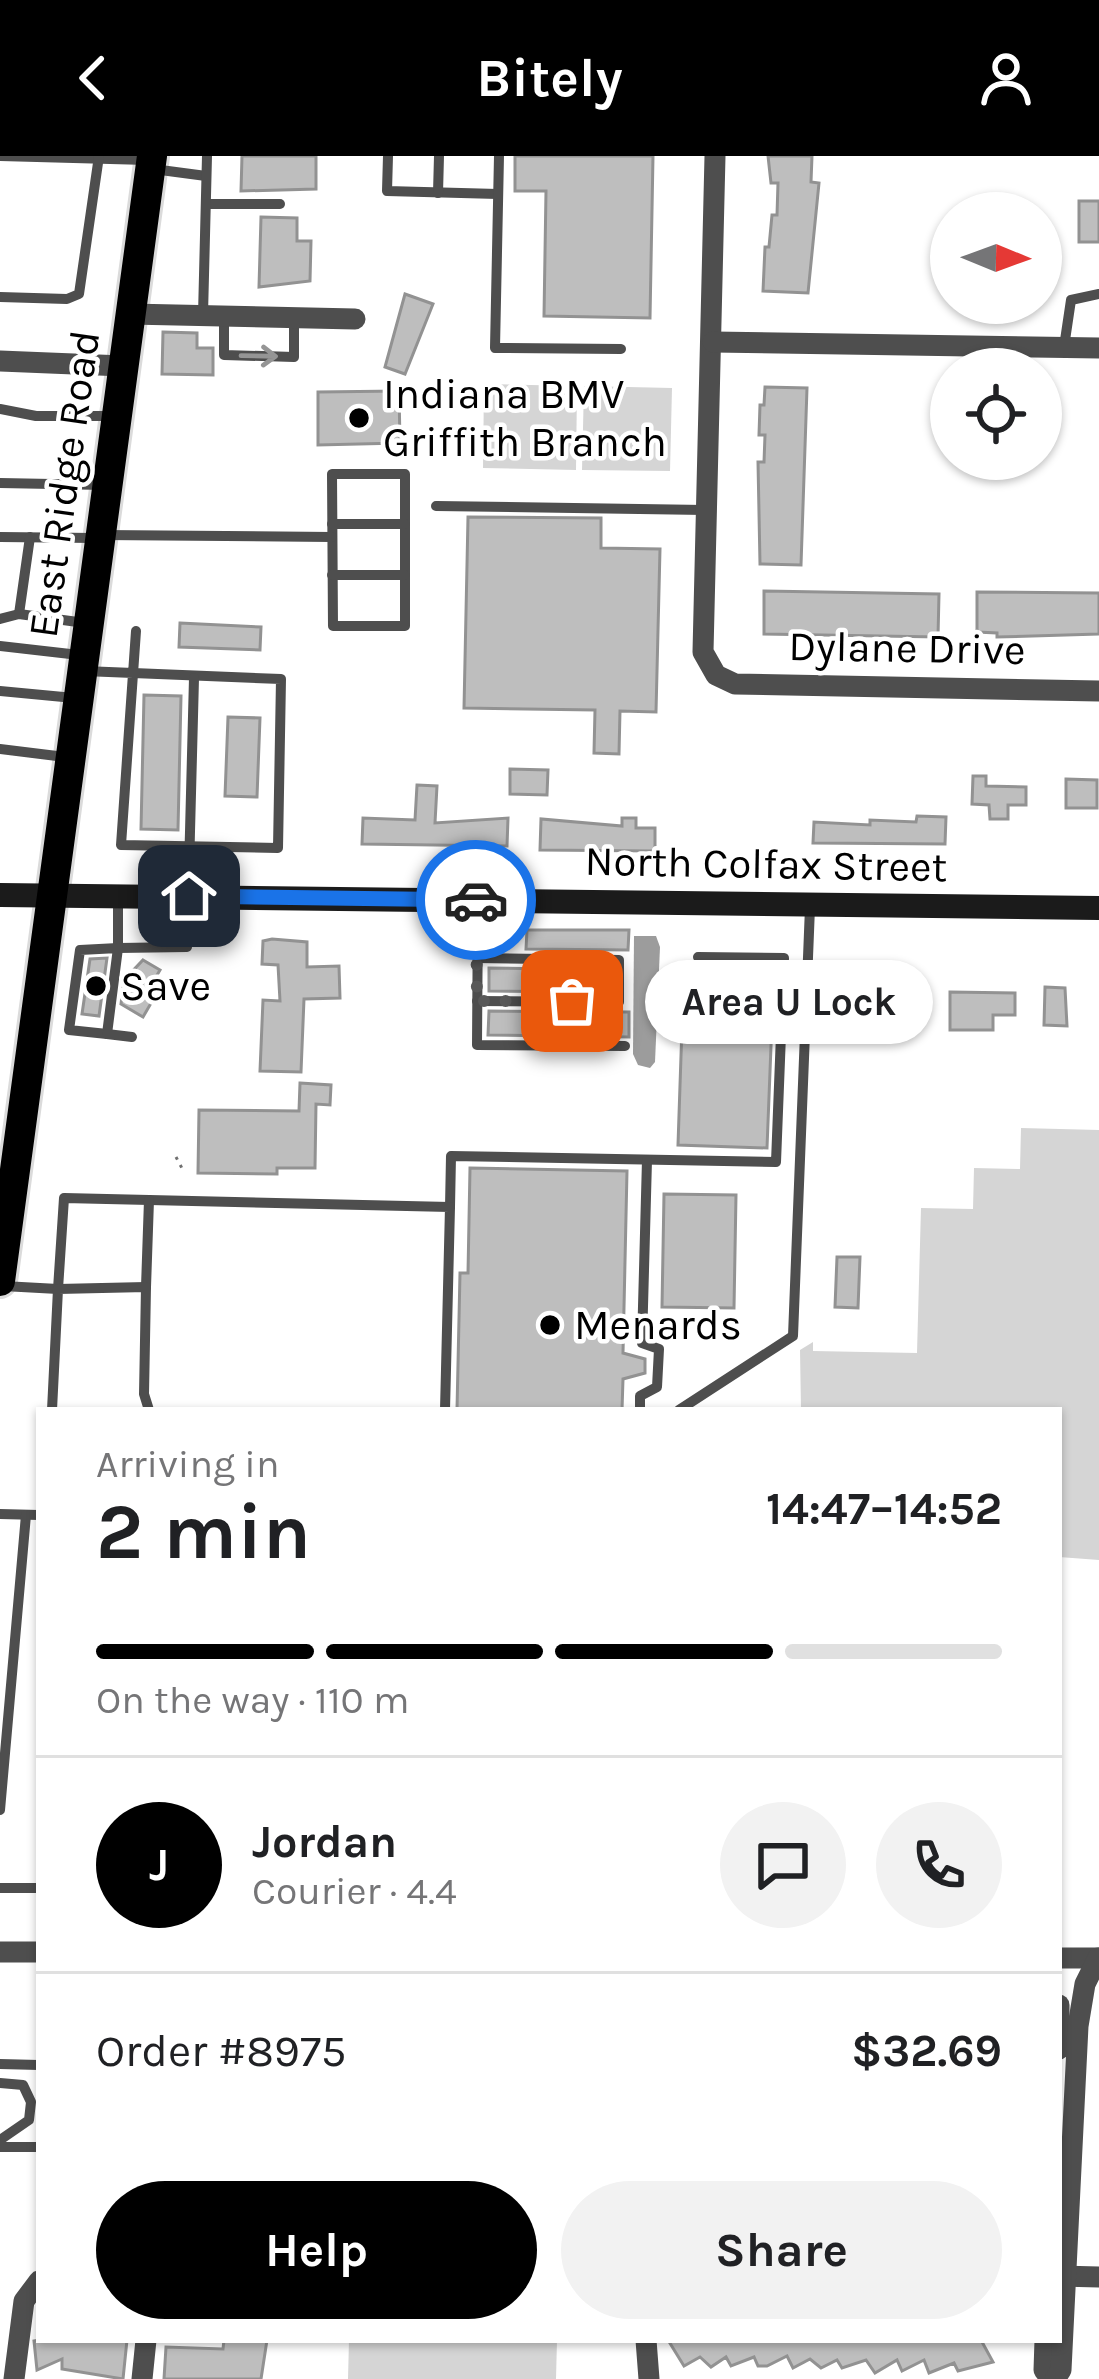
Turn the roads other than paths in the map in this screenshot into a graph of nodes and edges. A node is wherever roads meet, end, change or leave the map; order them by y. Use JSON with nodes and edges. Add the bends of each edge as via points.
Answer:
{"nodes":[{"id":1,"x":0,"y":156,"type":"edge"},
{"id":2,"x":207,"y":156,"type":"edge"},
{"id":3,"x":388,"y":156,"type":"edge"},
{"id":4,"x":439,"y":156,"type":"edge"},
{"id":5,"x":499,"y":156,"type":"edge"},
{"id":6,"x":715,"y":156,"type":"edge"},
{"id":7,"x":99,"y":157,"type":"edge"},
{"id":8,"x":151,"y":162,"type":"edge"},
{"id":9,"x":206,"y":176,"type":"junction"},
{"id":10,"x":438,"y":193,"type":"junction"},
{"id":11,"x":498,"y":194,"type":"junction"},
{"id":12,"x":206,"y":204,"type":"junction"},
{"id":13,"x":280,"y":204,"type":"dead end"},
{"id":14,"x":1099,"y":294,"type":"edge"},
{"id":15,"x":0,"y":297,"type":"edge"},
{"id":16,"x":130,"y":314,"type":"junction"},
{"id":17,"x":214,"y":316,"type":"junction"},
{"id":18,"x":294,"y":318,"type":"junction"},
{"id":19,"x":355,"y":319,"type":"dead end"},
{"id":20,"x":713,"y":343,"type":"junction"},
{"id":21,"x":1064,"y":347,"type":"junction"},
{"id":22,"x":1099,"y":348,"type":"edge"},
{"id":23,"x":621,"y":349,"type":"dead end"},
{"id":24,"x":0,"y":361,"type":"edge"},
{"id":25,"x":123,"y":366,"type":"junction"},
{"id":26,"x":0,"y":409,"type":"edge"},
{"id":27,"x":116,"y":416,"type":"junction"},
{"id":28,"x":0,"y":483,"type":"edge"},
{"id":29,"x":106,"y":485,"type":"junction"},
{"id":30,"x":436,"y":506,"type":"dead end"},
{"id":31,"x":705,"y":510,"type":"junction"},
{"id":32,"x":405,"y":524,"type":"junction"},
{"id":33,"x":332,"y":531,"type":"junction"},
{"id":34,"x":0,"y":537,"type":"edge"},
{"id":35,"x":29,"y":537,"type":"junction"},
{"id":36,"x":99,"y":537,"type":"junction"},
{"id":37,"x":332,"y":575,"type":"junction"},
{"id":38,"x":405,"y":575,"type":"junction"},
{"id":39,"x":19,"y":614,"type":"junction"},
{"id":40,"x":0,"y":619,"type":"edge"},
{"id":41,"x":87,"y":623,"type":"junction"},
{"id":42,"x":136,"y":631,"type":"dead end"},
{"id":43,"x":0,"y":646,"type":"edge"},
{"id":44,"x":80,"y":674,"type":"junction"},
{"id":45,"x":130,"y":676,"type":"junction"},
{"id":46,"x":194,"y":678,"type":"junction"},
{"id":47,"x":1099,"y":691,"type":"edge"},
{"id":48,"x":0,"y":692,"type":"edge"},
{"id":49,"x":1,"y":752,"type":"edge"},
{"id":50,"x":68,"y":758,"type":"junction"},
{"id":51,"x":190,"y":846,"type":"junction"},
{"id":52,"x":0,"y":895,"type":"edge"},
{"id":53,"x":49,"y":896,"type":"junction"},
{"id":54,"x":118,"y":896,"type":"junction"},
{"id":55,"x":189,"y":896,"type":"junction"},
{"id":56,"x":478,"y":900,"type":"junction"},
{"id":57,"x":810,"y":904,"type":"junction"},
{"id":58,"x":1099,"y":908,"type":"edge"},
{"id":59,"x":118,"y":948,"type":"junction"},
{"id":60,"x":41,"y":957,"type":"junction"},
{"id":61,"x":698,"y":957,"type":"dead end"},
{"id":62,"x":478,"y":958,"type":"junction"},
{"id":63,"x":82,"y":969,"type":"junction"},
{"id":64,"x":477,"y":1001,"type":"junction"},
{"id":65,"x":33,"y":1021,"type":"junction"},
{"id":66,"x":70,"y":1026,"type":"junction"},
{"id":67,"x":107,"y":1034,"type":"junction"},
{"id":68,"x":132,"y":1037,"type":"dead end"},
{"id":69,"x":625,"y":1046,"type":"dead end"},
{"id":70,"x":647,"y":1160,"type":"junction"},
{"id":71,"x":149,"y":1200,"type":"junction"},
{"id":72,"x":450,"y":1207,"type":"junction"},
{"id":73,"x":0,"y":1284,"type":"edge"},
{"id":74,"x":146,"y":1287,"type":"junction"},
{"id":75,"x":58,"y":1289,"type":"junction"},
{"id":76,"x":52,"y":1407,"type":"edge"},
{"id":77,"x":148,"y":1407,"type":"edge"},
{"id":78,"x":445,"y":1407,"type":"edge"},
{"id":79,"x":640,"y":1407,"type":"edge"},
{"id":80,"x":684,"y":1407,"type":"edge"},
{"id":81,"x":0,"y":1514,"type":"edge"},
{"id":82,"x":33,"y":1515,"type":"edge"},
{"id":83,"x":0,"y":1810,"type":"edge"},
{"id":84,"x":0,"y":1888,"type":"edge"},
{"id":85,"x":36,"y":1888,"type":"edge"},
{"id":86,"x":0,"y":1952,"type":"edge"},
{"id":87,"x":36,"y":1952,"type":"edge"},
{"id":88,"x":1062,"y":1958,"type":"edge"},
{"id":89,"x":1098,"y":1958,"type":"edge"},
{"id":90,"x":0,"y":2064,"type":"edge"},
{"id":91,"x":36,"y":2066,"type":"edge"},
{"id":92,"x":0,"y":2083,"type":"edge"},
{"id":93,"x":0,"y":2143,"type":"edge"},
{"id":94,"x":36,"y":2147,"type":"edge"},
{"id":95,"x":1065,"y":2155,"type":"edge"},
{"id":96,"x":1062,"y":2276,"type":"edge"},
{"id":97,"x":1099,"y":2276,"type":"edge"},
{"id":98,"x":35,"y":2283,"type":"edge"},
{"id":99,"x":146,"y":2343,"type":"edge"},
{"id":100,"x":646,"y":2343,"type":"edge"},
{"id":101,"x":1045,"y":2343,"type":"edge"},
{"id":102,"x":1061,"y":2343,"type":"edge"},
{"id":103,"x":648,"y":2378,"type":"edge"},
{"id":104,"x":14,"y":2379,"type":"edge"},
{"id":105,"x":142,"y":2379,"type":"edge"},
{"id":106,"x":1053,"y":2379,"type":"edge"}],
"edges":[{"from":1,"to":7,"type":"lane"},
{"from":2,"to":9,"type":"lane"},
{"from":3,"to":10,"type":"lane","via":[[387,191]]},
{"from":4,"to":10,"type":"lane"},
{"from":5,"to":11,"type":"lane"},
{"from":6,"to":20,"type":"street"},
{"from":7,"to":8,"type":"lane"},
{"from":7,"to":15,"type":"lane","via":[[80,294]]},
{"from":8,"to":9,"type":"lane"},
{"from":8,"to":16,"type":"main road","name":"East Ridge Road"},
{"from":9,"to":12,"type":"lane"},
{"from":10,"to":11,"type":"lane"},
{"from":11,"to":23,"type":"lane","via":[[495,348]]},
{"from":12,"to":13,"type":"lane"},
{"from":12,"to":17,"type":"lane"},
{"from":14,"to":21,"type":"lane","via":[[1071,300]]},
{"from":16,"to":17,"type":"street"},
{"from":16,"to":25,"type":"main road","name":"East Ridge Road"},
{"from":17,"to":18,"type":"street"},
{"from":17,"to":18,"type":"lane","one_way":true,"via":[[224,356],[294,357]]},
{"from":18,"to":19,"type":"street"},
{"from":20,"to":21,"type":"street"},
{"from":20,"to":31,"type":"street"},
{"from":21,"to":22,"type":"street"},
{"from":24,"to":25,"type":"street"},
{"from":25,"to":27,"type":"main road","name":"East Ridge Road"},
{"from":26,"to":27,"type":"lane"},
{"from":27,"to":29,"type":"main road","name":"East Ridge Road"},
{"from":28,"to":29,"type":"lane"},
{"from":29,"to":36,"type":"main road","name":"East Ridge Road"},
{"from":30,"to":31,"type":"lane"},
{"from":31,"to":47,"type":"street","name":"Dylane Drive","via":[[703,652],[716,675],[735,684]]},
{"from":32,"to":33,"type":"lane"},
{"from":32,"to":33,"type":"lane","via":[[405,474],[332,474]]},
{"from":32,"to":38,"type":"lane"},
{"from":33,"to":36,"type":"lane"},
{"from":33,"to":37,"type":"lane"},
{"from":34,"to":35,"type":"lane"},
{"from":35,"to":36,"type":"lane"},
{"from":35,"to":39,"type":"lane"},
{"from":36,"to":41,"type":"main road","name":"East Ridge Road"},
{"from":37,"to":38,"type":"lane"},
{"from":37,"to":38,"type":"lane","via":[[333,626],[405,626]]},
{"from":39,"to":40,"type":"lane"},
{"from":39,"to":41,"type":"lane"},
{"from":41,"to":44,"type":"main road","name":"East Ridge Road"},
{"from":42,"to":45,"type":"lane"},
{"from":43,"to":44,"type":"lane"},
{"from":44,"to":45,"type":"lane"},
{"from":44,"to":48,"type":"lane"},
{"from":44,"to":50,"type":"main road","name":"East Ridge Road"},
{"from":45,"to":46,"type":"lane"},
{"from":45,"to":51,"type":"lane","via":[[121,844]]},
{"from":46,"to":51,"type":"lane"},
{"from":46,"to":51,"type":"lane","via":[[281,680],[278,848]]},
{"from":49,"to":50,"type":"lane"},
{"from":50,"to":53,"type":"main road","name":"East Ridge Road"},
{"from":51,"to":55,"type":"lane"},
{"from":52,"to":53,"type":"street","name":"North Colfax Street"},
{"from":53,"to":54,"type":"street","name":"North Colfax Street"},
{"from":53,"to":60,"type":"main road","name":"East Ridge Road"},
{"from":54,"to":55,"type":"street","name":"North Colfax Street"},
{"from":54,"to":59,"type":"lane"},
{"from":55,"to":56,"type":"street","name":"North Colfax Street"},
{"from":55,"to":59,"type":"lane","via":[[187,947]]},
{"from":56,"to":57,"type":"street","name":"North Colfax Street"},
{"from":56,"to":62,"type":"lane"},
{"from":57,"to":58,"type":"street","name":"North Colfax Street"},
{"from":57,"to":80,"type":"lane","via":[[793,1336]]},
{"from":59,"to":63,"type":"lane","via":[[80,950]]},
{"from":59,"to":67,"type":"lane"},
{"from":60,"to":63,"type":"lane"},
{"from":60,"to":65,"type":"main road","name":"East Ridge Road"},
{"from":61,"to":70,"type":"lane","via":[[784,958],[776,1162]]},
{"from":62,"to":64,"type":"lane"},
{"from":62,"to":64,"type":"lane","via":[[620,959],[619,1002]]},
{"from":63,"to":66,"type":"lane"},
{"from":64,"to":69,"type":"lane","via":[[477,1045]]},
{"from":65,"to":66,"type":"lane"},
{"from":65,"to":73,"type":"main road","name":"East Ridge Road"},
{"from":66,"to":67,"type":"lane"},
{"from":67,"to":68,"type":"lane"},
{"from":70,"to":72,"type":"lane","via":[[451,1156]]},
{"from":70,"to":79,"type":"lane","via":[[642,1343],[659,1349],[657,1387],[640,1396]]},
{"from":71,"to":72,"type":"lane"},
{"from":71,"to":74,"type":"lane"},
{"from":71,"to":75,"type":"lane","via":[[64,1198]]},
{"from":72,"to":78,"type":"lane"},
{"from":73,"to":75,"type":"lane"},
{"from":74,"to":75,"type":"lane"},
{"from":74,"to":77,"type":"lane"},
{"from":75,"to":76,"type":"lane"},
{"from":81,"to":82,"type":"lane"},
{"from":82,"to":83,"type":"lane"},
{"from":84,"to":85,"type":"lane"},
{"from":86,"to":87,"type":"street"},
{"from":88,"to":89,"type":"street"},
{"from":89,"to":95,"type":"street","via":[[1079,2015]]},
{"from":90,"to":91,"type":"lane"},
{"from":92,"to":93,"type":"lane","via":[[22,2085],[32,2102],[26,2124]]},
{"from":93,"to":94,"type":"lane"},
{"from":95,"to":96,"type":"street"},
{"from":96,"to":97,"type":"street"},
{"from":98,"to":104,"type":"street","via":[[24,2301]]},
{"from":99,"to":105,"type":"street"},
{"from":100,"to":103,"type":"street"},
{"from":101,"to":106,"type":"street","via":[[1044,2370]]},
{"from":102,"to":106,"type":"street"}]}
